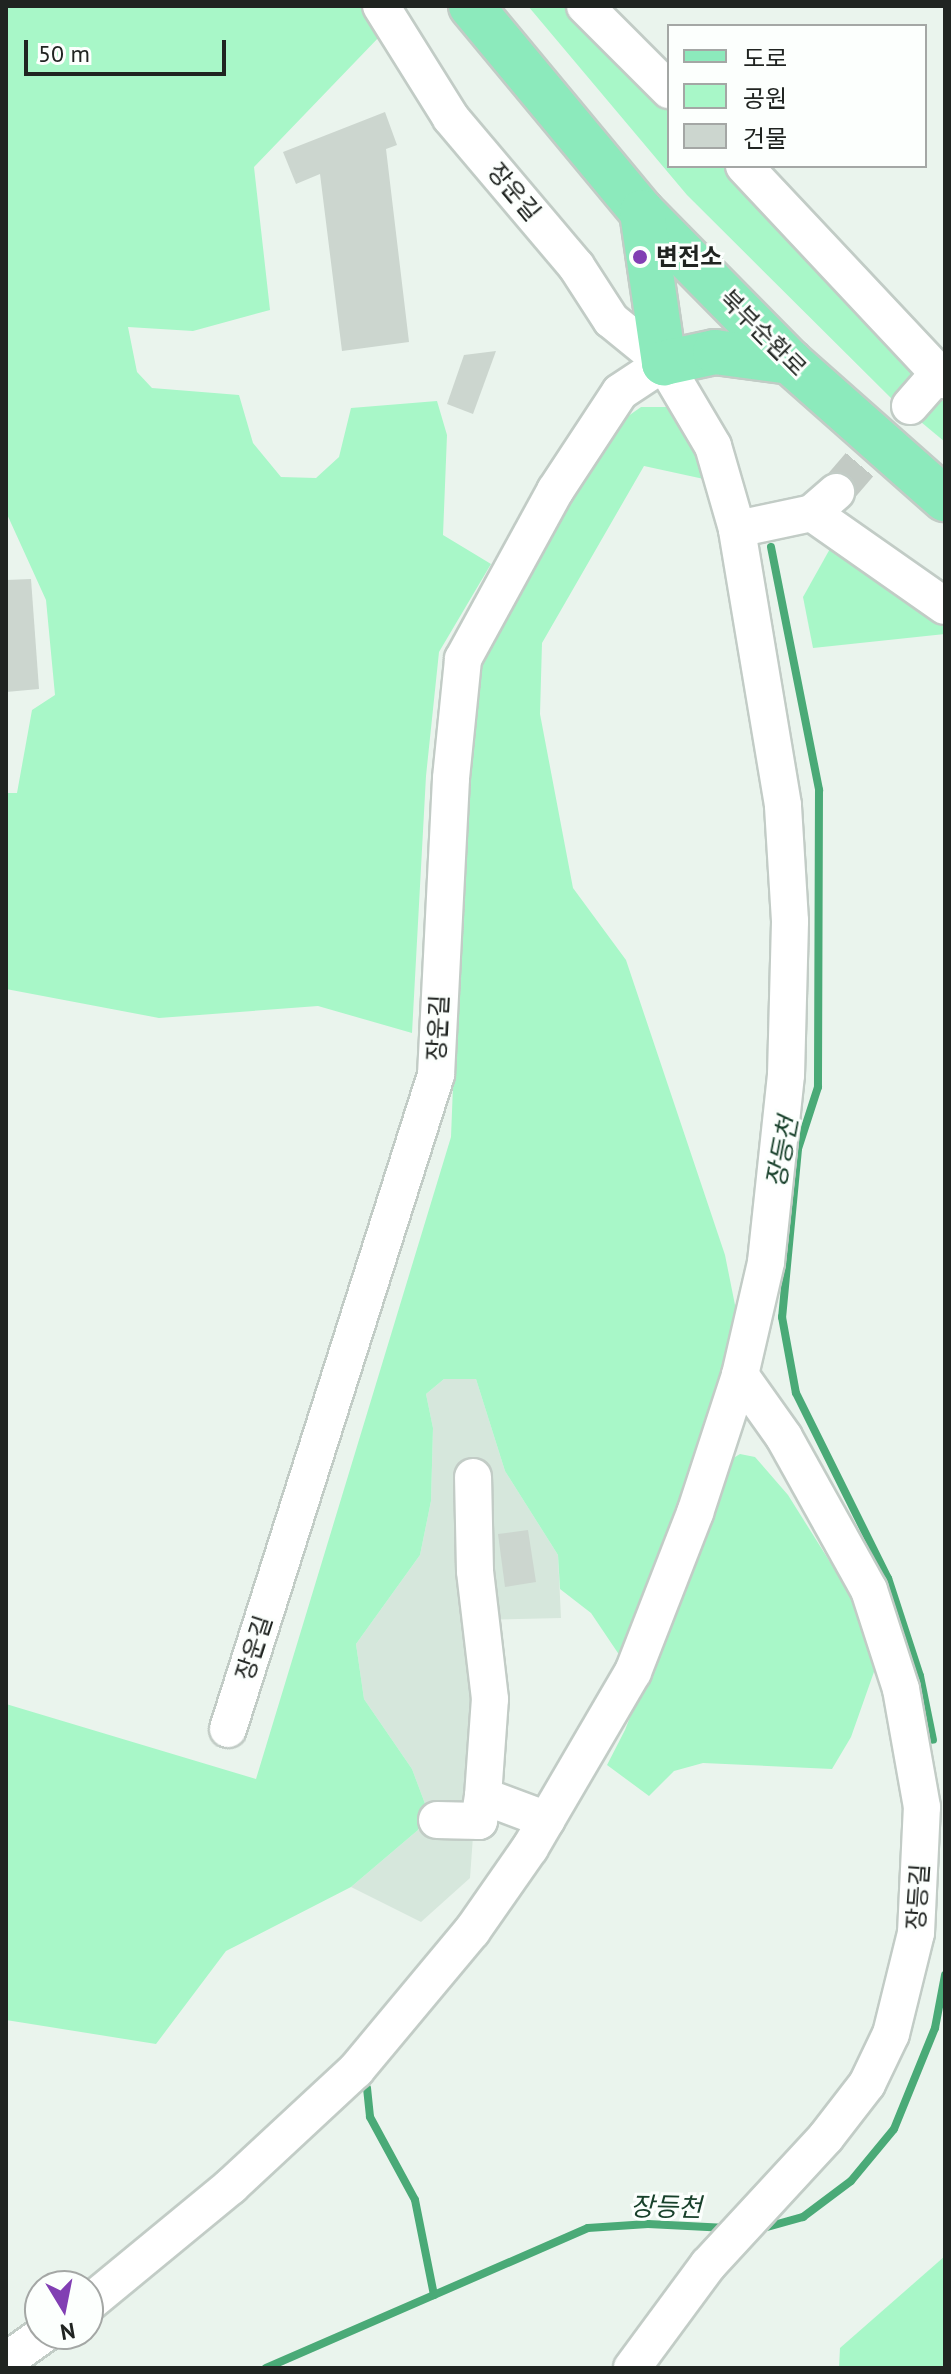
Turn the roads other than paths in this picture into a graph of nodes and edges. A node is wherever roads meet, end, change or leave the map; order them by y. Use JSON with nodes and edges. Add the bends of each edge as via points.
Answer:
{"nodes":[{"id":1,"x":381,"y":6,"type":"edge"},
{"id":2,"x":471,"y":6,"type":"edge"},
{"id":3,"x":585,"y":6,"type":"edge"},
{"id":4,"x":667,"y":88,"type":"edge"},
{"id":5,"x":746,"y":168,"type":"edge"},
{"id":6,"x":642,"y":212,"type":"junction"},
{"id":7,"x":790,"y":362,"type":"junction"},
{"id":8,"x":664,"y":363,"type":"junction"},
{"id":9,"x":942,"y":377,"type":"edge"},
{"id":10,"x":910,"y":406,"type":"tunnel mouth"},
{"id":11,"x":945,"y":499,"type":"edge"},
{"id":12,"x":737,"y":529,"type":"junction"},
{"id":13,"x":945,"y":606,"type":"edge"},
{"id":14,"x":740,"y":1375,"type":"junction"},
{"id":15,"x":473,"y":1477,"type":"dead end"},
{"id":16,"x":228,"y":1729,"type":"dead end"},
{"id":17,"x":483,"y":1796,"type":"junction"},
{"id":18,"x":437,"y":1820,"type":"dead end"},
{"id":19,"x":547,"y":1820,"type":"junction"},
{"id":20,"x":935,"y":1859,"type":"edge"},
{"id":21,"x":104,"y":2291,"type":"edge"},
{"id":22,"x":24,"y":2348,"type":"edge"},
{"id":23,"x":6,"y":2361,"type":"edge"},
{"id":24,"x":632,"y":2368,"type":"edge"}],
"edges":[{"from":1,"to":8,"type":"street","name":"장운길","via":[[451,118],[576,266],[611,320]]},
{"from":2,"to":6,"type":"main road","name":"북부순환로"},
{"from":3,"to":4,"type":"street"},
{"from":5,"to":9,"type":"street"},
{"from":6,"to":7,"type":"main road","name":"북부순환로"},
{"from":6,"to":8,"type":"main road"},
{"from":7,"to":8,"type":"main road","via":[[715,352]]},
{"from":7,"to":11,"type":"main road","name":"북부순환로"},
{"from":8,"to":12,"type":"street","name":"장운길","via":[[713,446]]},
{"from":8,"to":16,"type":"street","name":"장운길","via":[[620,392],[555,491],[463,659],[451,778],[436,1075]]},
{"from":9,"to":10,"type":"street"},
{"from":12,"to":13,"type":"street","via":[[824,502]]},
{"from":12,"to":14,"type":"street","name":"장운길","via":[[777,755],[790,921],[786,1075],[766,1262]]},
{"from":14,"to":19,"type":"street","name":"장운길","via":[[695,1513],[633,1672]]},
{"from":14,"to":20,"type":"street","name":"장등길","via":[[784,1437],[869,1590],[904,1705]]},
{"from":15,"to":17,"type":"street","via":[[475,1571],[490,1699]]},
{"from":17,"to":18,"type":"street","via":[[479,1821]]},
{"from":17,"to":19,"type":"street"},
{"from":19,"to":21,"type":"street","name":"장운길","via":[[472,1931],[356,2070],[231,2186]]},
{"from":20,"to":24,"type":"street","name":"장등길","via":[[891,2034],[850,2105],[708,2265]]},
{"from":22,"to":23,"type":"street"}]}
